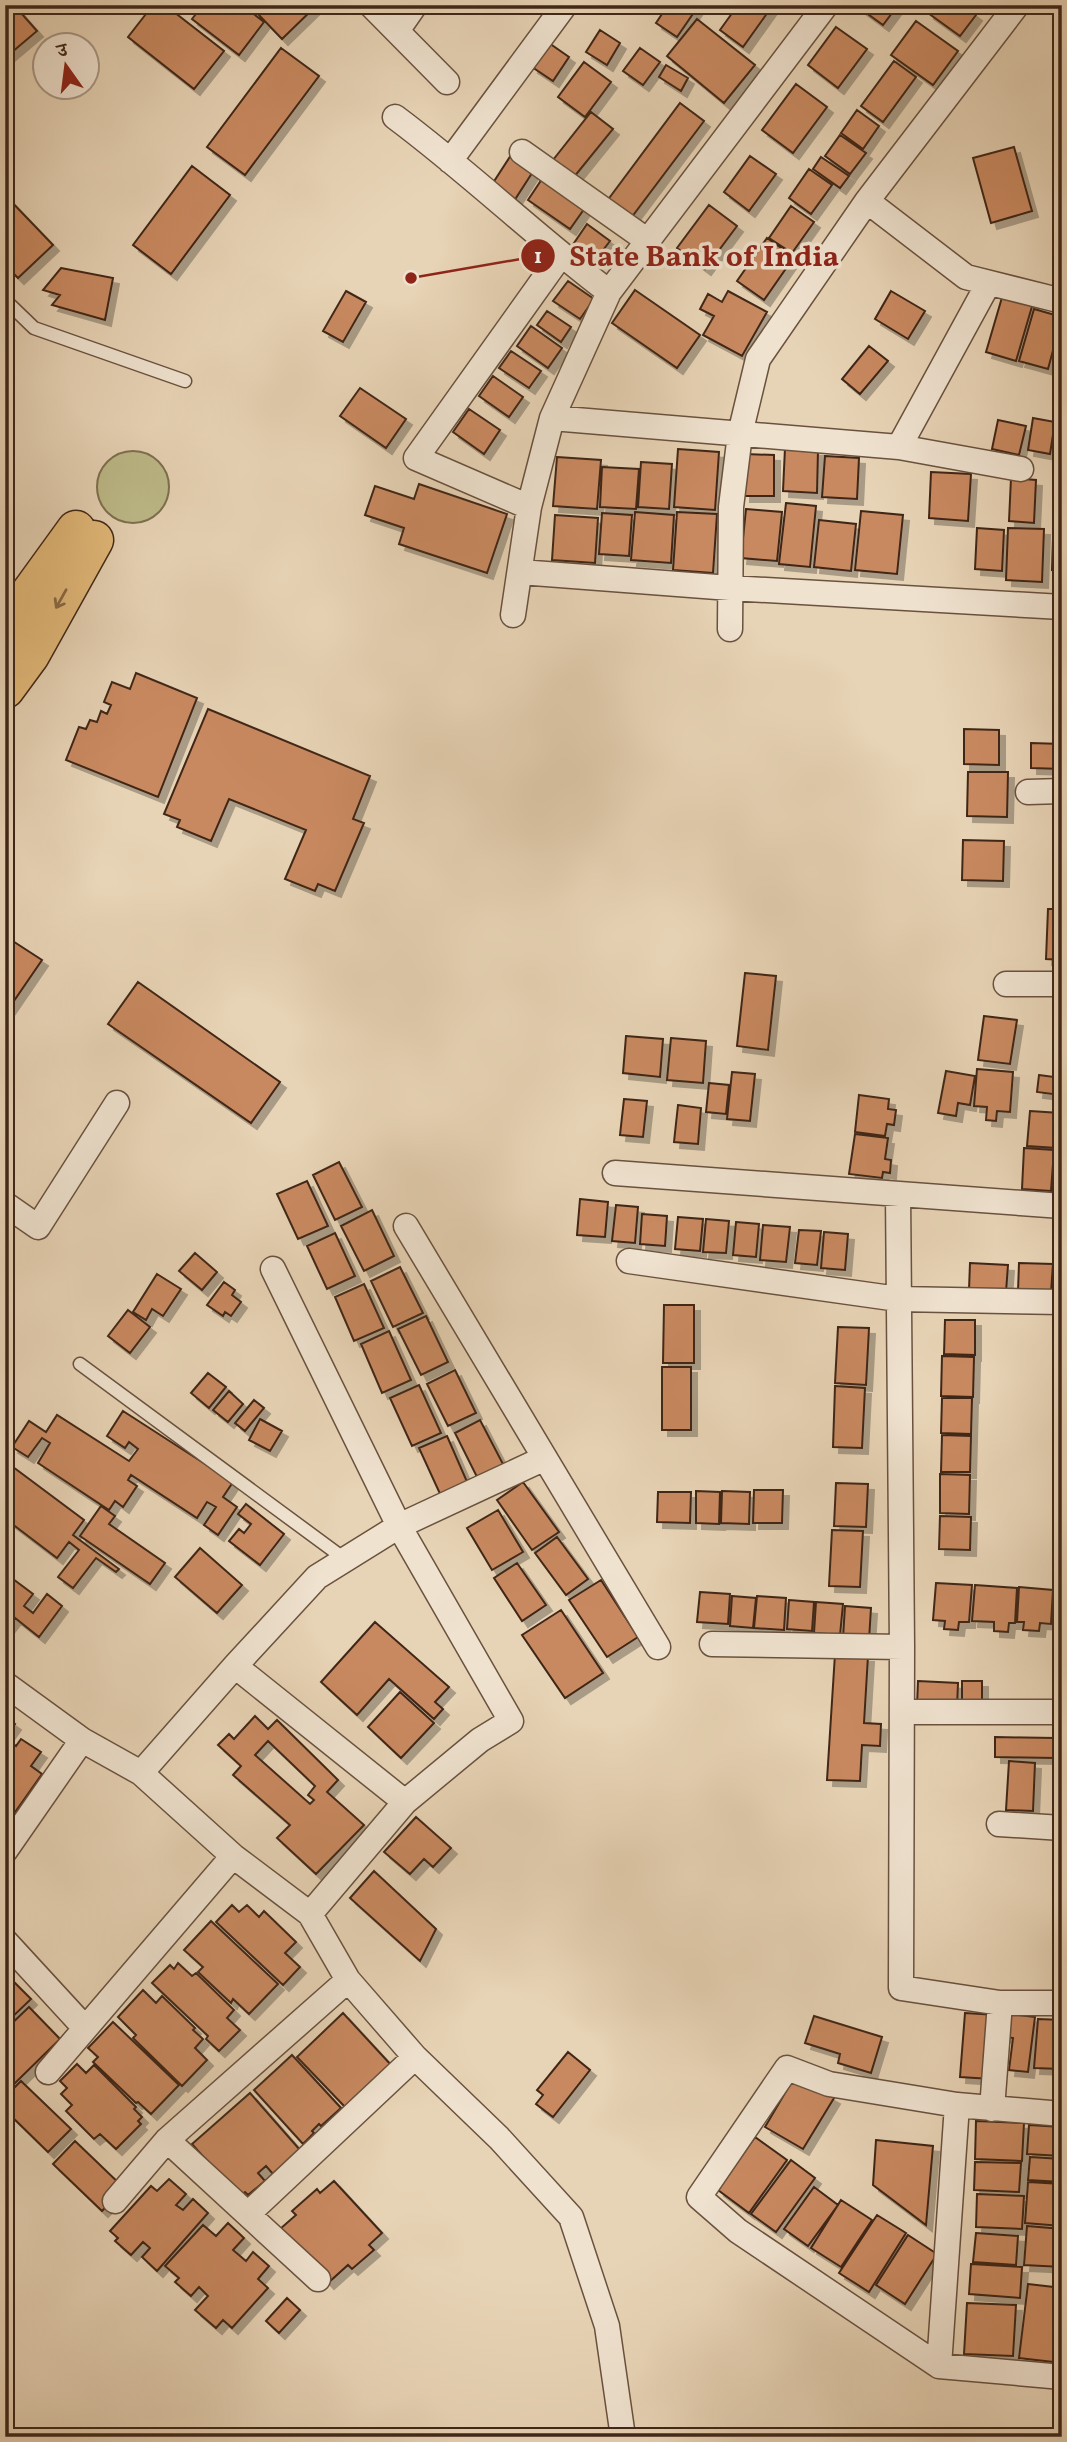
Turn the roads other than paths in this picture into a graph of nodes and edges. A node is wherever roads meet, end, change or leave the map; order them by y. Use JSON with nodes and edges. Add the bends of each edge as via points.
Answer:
{"nodes":[{"id":1,"x":371,"y":5,"type":"edge"},
{"id":2,"x":415,"y":5,"type":"edge"},
{"id":3,"x":565,"y":5,"type":"edge"},
{"id":4,"x":826,"y":5,"type":"edge"},
{"id":5,"x":1017,"y":5,"type":"edge"},
{"id":6,"x":397,"y":31,"type":"junction"},
{"id":7,"x":447,"y":82,"type":"dead end"},
{"id":8,"x":395,"y":117,"type":"dead end"},
{"id":9,"x":522,"y":152,"type":"dead end"},
{"id":10,"x":450,"y":161,"type":"junction"},
{"id":11,"x":867,"y":201,"type":"junction"},
{"id":12,"x":648,"y":241,"type":"junction"},
{"id":13,"x":561,"y":255,"type":"junction"},
{"id":14,"x":988,"y":284,"type":"junction"},
{"id":15,"x":609,"y":292,"type":"junction"},
{"id":16,"x":5,"y":300,"type":"edge"},
{"id":17,"x":1062,"y":301,"type":"edge"},
{"id":18,"x":185,"y":381,"type":"dead end"},
{"id":19,"x":552,"y":418,"type":"junction"},
{"id":20,"x":740,"y":434,"type":"junction"},
{"id":21,"x":899,"y":447,"type":"junction"},
{"id":22,"x":1021,"y":469,"type":"dead end"},
{"id":23,"x":529,"y":507,"type":"junction"},
{"id":24,"x":520,"y":572,"type":"junction"},
{"id":25,"x":730,"y":588,"type":"junction"},
{"id":26,"x":1062,"y":607,"type":"edge"},
{"id":27,"x":513,"y":615,"type":"dead end"},
{"id":28,"x":5,"y":628,"type":"edge"},
{"id":29,"x":730,"y":629,"type":"dead end"},
{"id":30,"x":5,"y":689,"type":"edge"},
{"id":31,"x":1062,"y":791,"type":"edge"},
{"id":32,"x":1028,"y":792,"type":"dead end"},
{"id":33,"x":1006,"y":984,"type":"dead end"},
{"id":34,"x":1062,"y":984,"type":"edge"},
{"id":35,"x":117,"y":1103,"type":"dead end"},
{"id":36,"x":615,"y":1173,"type":"dead end"},
{"id":37,"x":898,"y":1194,"type":"junction"},
{"id":38,"x":5,"y":1204,"type":"edge"},
{"id":39,"x":1062,"y":1206,"type":"edge"},
{"id":40,"x":406,"y":1226,"type":"dead end"},
{"id":41,"x":629,"y":1261,"type":"dead end"},
{"id":42,"x":273,"y":1269,"type":"dead end"},
{"id":43,"x":898,"y":1299,"type":"junction"},
{"id":44,"x":1062,"y":1303,"type":"edge"},
{"id":45,"x":80,"y":1364,"type":"dead end"},
{"id":46,"x":545,"y":1458,"type":"junction"},
{"id":47,"x":399,"y":1526,"type":"junction"},
{"id":48,"x":346,"y":1559,"type":"junction"},
{"id":49,"x":712,"y":1644,"type":"dead end"},
{"id":50,"x":658,"y":1647,"type":"dead end"},
{"id":51,"x":902,"y":1647,"type":"junction"},
{"id":52,"x":235,"y":1666,"type":"junction"},
{"id":53,"x":5,"y":1684,"type":"edge"},
{"id":54,"x":902,"y":1712,"type":"junction"},
{"id":55,"x":1062,"y":1712,"type":"edge"},
{"id":56,"x":82,"y":1740,"type":"junction"},
{"id":57,"x":141,"y":1773,"type":"junction"},
{"id":58,"x":405,"y":1802,"type":"junction"},
{"id":59,"x":999,"y":1824,"type":"dead end"},
{"id":60,"x":1062,"y":1828,"type":"edge"},
{"id":61,"x":5,"y":1850,"type":"edge"},
{"id":62,"x":233,"y":1856,"type":"junction"},
{"id":63,"x":310,"y":1914,"type":"junction"},
{"id":64,"x":5,"y":1941,"type":"edge"},
{"id":65,"x":348,"y":1980,"type":"junction"},
{"id":66,"x":1000,"y":2003,"type":"junction"},
{"id":67,"x":1062,"y":2003,"type":"edge"},
{"id":68,"x":85,"y":2028,"type":"junction"},
{"id":69,"x":415,"y":2057,"type":"junction"},
{"id":70,"x":48,"y":2072,"type":"dead end"},
{"id":71,"x":957,"y":2105,"type":"junction"},
{"id":72,"x":992,"y":2109,"type":"junction"},
{"id":73,"x":1062,"y":2114,"type":"edge"},
{"id":74,"x":167,"y":2140,"type":"junction"},
{"id":75,"x":116,"y":2201,"type":"dead end"},
{"id":76,"x":248,"y":2214,"type":"junction"},
{"id":77,"x":318,"y":2279,"type":"dead end"},
{"id":78,"x":939,"y":2366,"type":"junction"},
{"id":79,"x":1062,"y":2377,"type":"edge"},
{"id":80,"x":622,"y":2437,"type":"edge"}],
"edges":[{"from":1,"to":6,"type":"street"},
{"from":2,"to":6,"type":"street"},
{"from":3,"to":10,"type":"street"},
{"from":4,"to":12,"type":"street"},
{"from":5,"to":11,"type":"street"},
{"from":6,"to":7,"type":"street"},
{"from":8,"to":10,"type":"street"},
{"from":9,"to":12,"type":"street"},
{"from":10,"to":13,"type":"street"},
{"from":11,"to":14,"type":"street","via":[[966,277]]},
{"from":11,"to":20,"type":"street","via":[[758,359]]},
{"from":12,"to":15,"type":"street"},
{"from":13,"to":15,"type":"street"},
{"from":13,"to":23,"type":"street","via":[[416,458]]},
{"from":14,"to":17,"type":"street"},
{"from":14,"to":21,"type":"street"},
{"from":15,"to":19,"type":"street"},
{"from":16,"to":18,"type":"lane","via":[[34,328]]},
{"from":19,"to":20,"type":"street"},
{"from":19,"to":23,"type":"street"},
{"from":20,"to":21,"type":"street"},
{"from":20,"to":25,"type":"street","via":[[731,507]]},
{"from":21,"to":22,"type":"street"},
{"from":23,"to":24,"type":"street"},
{"from":24,"to":25,"type":"street"},
{"from":24,"to":27,"type":"street"},
{"from":25,"to":26,"type":"street"},
{"from":25,"to":29,"type":"street"},
{"from":28,"to":30,"type":"main road","one_way":true,"via":[[86,533],[30,655]]},
{"from":31,"to":32,"type":"street"},
{"from":33,"to":34,"type":"street"},
{"from":35,"to":38,"type":"street","via":[[38,1227]]},
{"from":36,"to":37,"type":"street"},
{"from":37,"to":39,"type":"street"},
{"from":37,"to":43,"type":"street"},
{"from":40,"to":46,"type":"street"},
{"from":41,"to":43,"type":"street"},
{"from":42,"to":47,"type":"street"},
{"from":43,"to":44,"type":"street"},
{"from":43,"to":51,"type":"street"},
{"from":45,"to":48,"type":"lane"},
{"from":46,"to":47,"type":"street"},
{"from":46,"to":50,"type":"street"},
{"from":47,"to":48,"type":"street"},
{"from":47,"to":58,"type":"street","via":[[512,1721],[480,1740]]},
{"from":48,"to":52,"type":"street","via":[[317,1577]]},
{"from":49,"to":51,"type":"street"},
{"from":51,"to":54,"type":"street"},
{"from":52,"to":57,"type":"street"},
{"from":52,"to":58,"type":"street"},
{"from":53,"to":56,"type":"street"},
{"from":54,"to":55,"type":"street"},
{"from":54,"to":66,"type":"street","via":[[901,1988]]},
{"from":56,"to":57,"type":"street"},
{"from":56,"to":61,"type":"street"},
{"from":57,"to":62,"type":"street"},
{"from":58,"to":63,"type":"street"},
{"from":59,"to":60,"type":"street"},
{"from":62,"to":63,"type":"street"},
{"from":62,"to":68,"type":"street"},
{"from":63,"to":65,"type":"street"},
{"from":64,"to":68,"type":"street"},
{"from":65,"to":69,"type":"street"},
{"from":65,"to":74,"type":"street"},
{"from":66,"to":67,"type":"street"},
{"from":66,"to":72,"type":"street"},
{"from":68,"to":70,"type":"street"},
{"from":69,"to":76,"type":"street"},
{"from":69,"to":80,"type":"street","via":[[499,2138],[571,2217],[607,2326]]},
{"from":71,"to":72,"type":"street"},
{"from":71,"to":78,"type":"street"},
{"from":71,"to":78,"type":"street","via":[[829,2084],[787,2068],[699,2197],[738,2231]]},
{"from":72,"to":73,"type":"street"},
{"from":74,"to":75,"type":"street"},
{"from":74,"to":76,"type":"street"},
{"from":76,"to":77,"type":"street"},
{"from":78,"to":79,"type":"street"}]}
